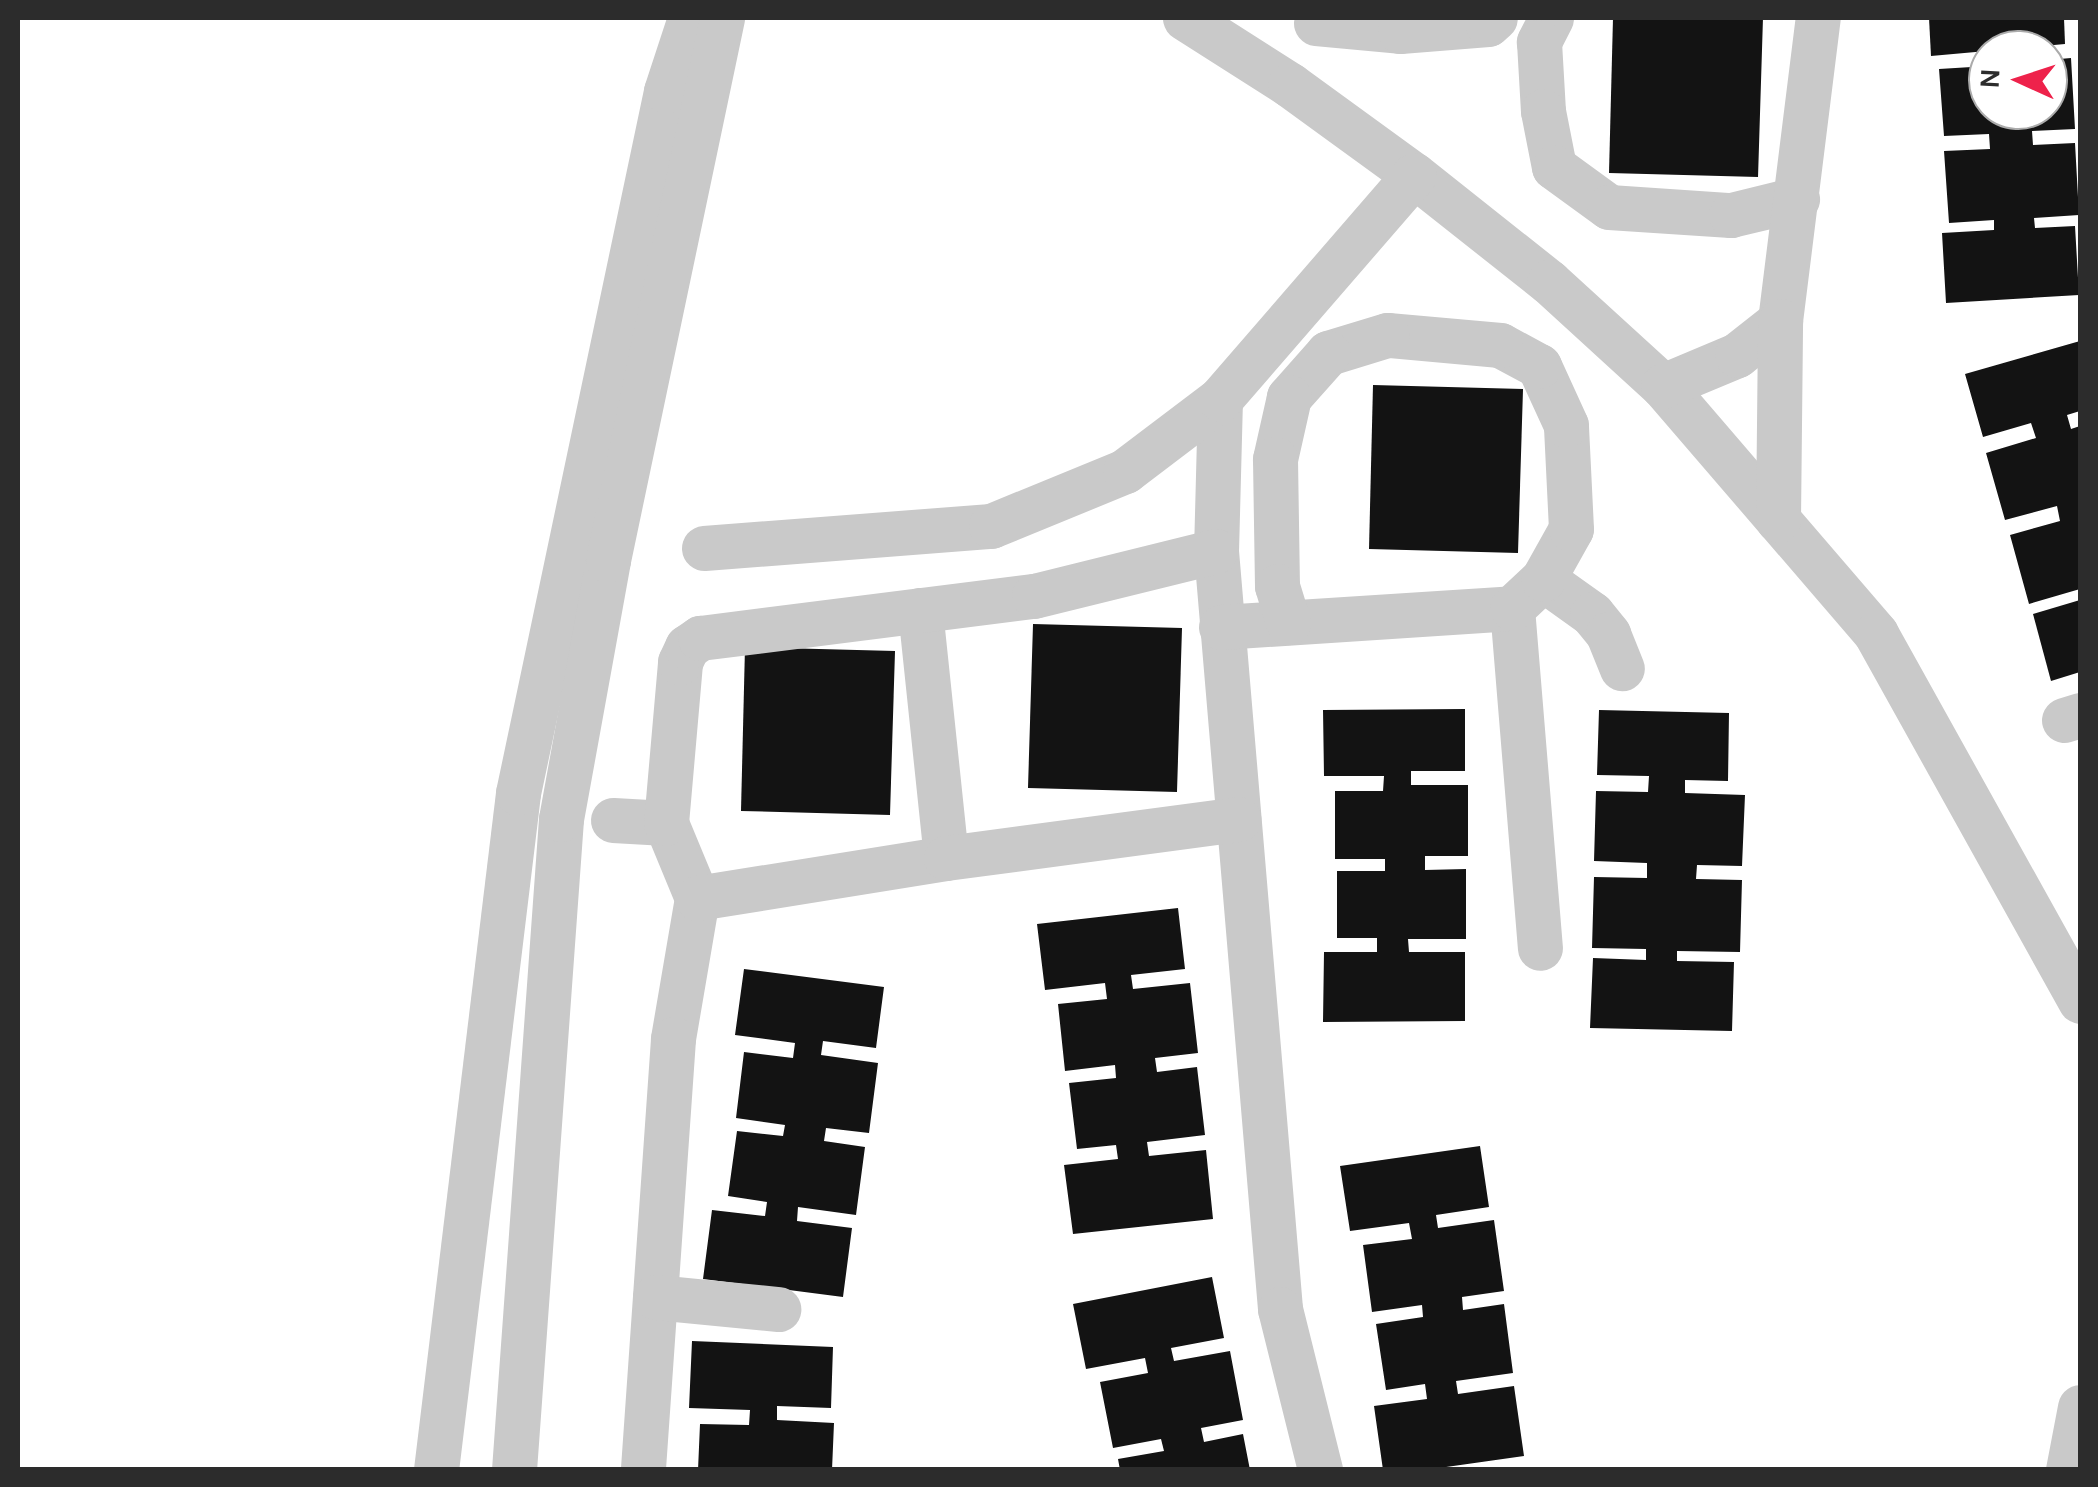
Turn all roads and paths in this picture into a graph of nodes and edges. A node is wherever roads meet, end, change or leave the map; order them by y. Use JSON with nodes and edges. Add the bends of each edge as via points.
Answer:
{"nodes":[{"id":1,"x":690,"y":18,"type":"edge"},
{"id":2,"x":722,"y":18,"type":"edge"},
{"id":3,"x":1186,"y":18,"type":"edge"},
{"id":4,"x":1494,"y":18,"type":"edge"},
{"id":5,"x":1551,"y":18,"type":"edge"},
{"id":6,"x":1818,"y":18,"type":"edge"},
{"id":7,"x":1314,"y":20,"type":"edge"},
{"id":8,"x":1290,"y":85,"type":"junction"},
{"id":9,"x":1414,"y":176,"type":"junction"},
{"id":10,"x":1797,"y":199,"type":"junction"},
{"id":11,"x":1780,"y":321,"type":"junction"},
{"id":12,"x":1663,"y":386,"type":"junction"},
{"id":13,"x":1220,"y":400,"type":"junction"},
{"id":14,"x":1778,"y":520,"type":"junction"},
{"id":15,"x":704,"y":548,"type":"dead end"},
{"id":16,"x":1216,"y":552,"type":"junction"},
{"id":17,"x":1528,"y":594,"type":"junction"},
{"id":18,"x":920,"y":610,"type":"junction"},
{"id":19,"x":1288,"y":622,"type":"junction"},
{"id":20,"x":1222,"y":627,"type":"junction"},
{"id":21,"x":1622,"y":668,"type":"dead end"},
{"id":22,"x":520,"y":779,"type":"junction"},
{"id":23,"x":566,"y":788,"type":"junction"},
{"id":24,"x":1238,"y":819,"type":"junction"},
{"id":25,"x":612,"y":820,"type":"dead end"},
{"id":26,"x":666,"y":823,"type":"junction"},
{"id":27,"x":946,"y":858,"type":"junction"},
{"id":28,"x":697,"y":898,"type":"junction"},
{"id":29,"x":1540,"y":948,"type":"dead end"},
{"id":30,"x":2080,"y":1001,"type":"edge"},
{"id":31,"x":655,"y":1297,"type":"junction"},
{"id":32,"x":778,"y":1309,"type":"dead end"},
{"id":33,"x":2080,"y":1407,"type":"edge"},
{"id":34,"x":436,"y":1470,"type":"edge"},
{"id":35,"x":514,"y":1470,"type":"edge"},
{"id":36,"x":643,"y":1470,"type":"edge"},
{"id":37,"x":1320,"y":1470,"type":"edge"},
{"id":38,"x":2068,"y":1470,"type":"edge"}],
"edges":[{"from":1,"to":22,"type":"street","via":[[666,91]]},
{"from":2,"to":23,"type":"street"},
{"from":3,"to":8,"type":"street"},
{"from":4,"to":7,"type":"street","via":[[1488,24],[1400,31]]},
{"from":5,"to":10,"type":"street","via":[[1539,42],[1542,111],[1554,167],[1609,207],[1730,215]]},
{"from":6,"to":10,"type":"street"},
{"from":7,"to":8,"type":"street"},
{"from":8,"to":9,"type":"street"},
{"from":9,"to":12,"type":"street","via":[[1549,282]]},
{"from":9,"to":13,"type":"street"},
{"from":10,"to":11,"type":"street"},
{"from":11,"to":12,"type":"street","via":[[1737,355]]},
{"from":11,"to":14,"type":"street"},
{"from":12,"to":14,"type":"street"},
{"from":13,"to":15,"type":"street","via":[[1125,471],[992,526]]},
{"from":13,"to":16,"type":"street"},
{"from":14,"to":30,"type":"street","via":[[1876,634]]},
{"from":16,"to":18,"type":"street","via":[[1034,596]]},
{"from":16,"to":20,"type":"street"},
{"from":17,"to":19,"type":"street"},
{"from":17,"to":19,"type":"street","via":[[1571,528],[1566,425],[1538,366],[1500,345],[1387,335],[1328,353],[1289,397],[1275,459],[1277,586]]},
{"from":17,"to":21,"type":"street","via":[[1592,614]]},
{"from":17,"to":29,"type":"street"},
{"from":18,"to":26,"type":"street","via":[[713,633],[687,647],[680,662]]},
{"from":18,"to":27,"type":"street"},
{"from":19,"to":20,"type":"street"},
{"from":20,"to":24,"type":"street"},
{"from":22,"to":23,"type":"street"},
{"from":22,"to":34,"type":"street"},
{"from":23,"to":35,"type":"street"},
{"from":24,"to":27,"type":"street"},
{"from":24,"to":37,"type":"street","via":[[1280,1310]]},
{"from":25,"to":26,"type":"street"},
{"from":26,"to":28,"type":"street"},
{"from":27,"to":28,"type":"street"},
{"from":28,"to":31,"type":"street","via":[[673,1040]]},
{"from":31,"to":32,"type":"street"},
{"from":31,"to":36,"type":"street"},
{"from":33,"to":38,"type":"street"}]}
